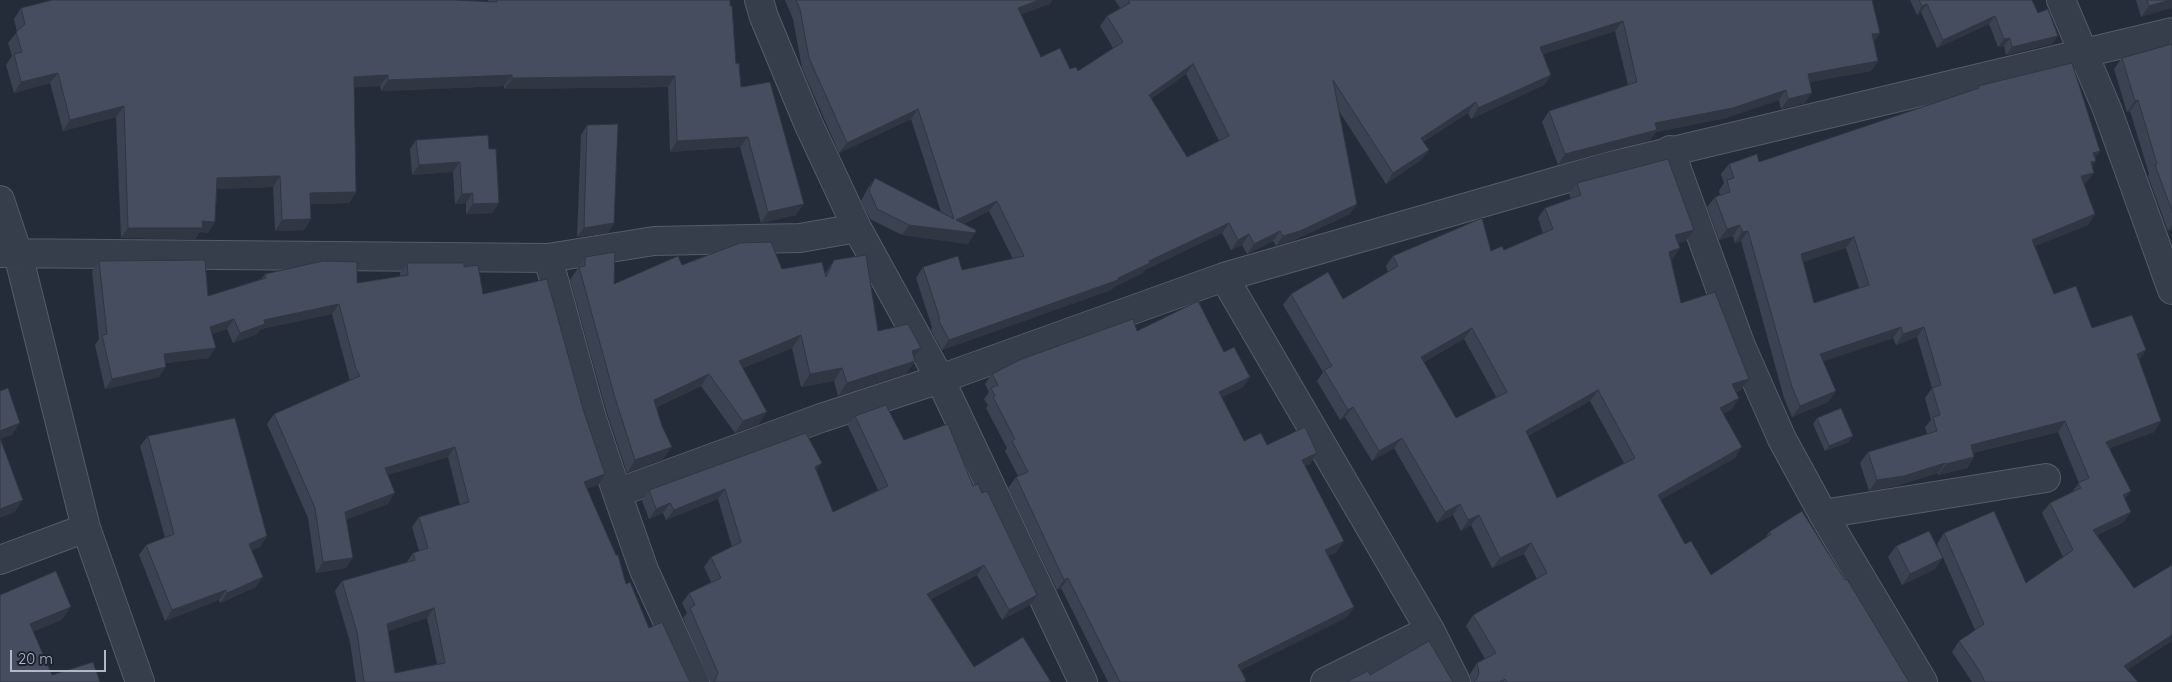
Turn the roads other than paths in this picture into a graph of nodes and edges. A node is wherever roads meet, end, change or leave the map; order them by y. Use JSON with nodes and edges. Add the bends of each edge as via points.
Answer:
{"nodes":[{"id":1,"x":759,"y":0,"type":"edge"},
{"id":2,"x":2061,"y":0,"type":"edge"},
{"id":3,"x":2172,"y":32,"type":"edge"},
{"id":4,"x":2084,"y":52,"type":"junction"},
{"id":5,"x":1670,"y":150,"type":"junction"},
{"id":6,"x":0,"y":200,"type":"edge"},
{"id":7,"x":857,"y":228,"type":"junction"},
{"id":8,"x":9,"y":254,"type":"edge"},
{"id":9,"x":548,"y":258,"type":"junction"},
{"id":10,"x":1224,"y":277,"type":"junction"},
{"id":11,"x":2172,"y":290,"type":"edge"},
{"id":12,"x":940,"y":379,"type":"junction"},
{"id":13,"x":2046,"y":478,"type":"dead end"},
{"id":14,"x":617,"y":493,"type":"junction"},
{"id":15,"x":1823,"y":514,"type":"junction"},
{"id":16,"x":86,"y":528,"type":"junction"},
{"id":17,"x":0,"y":560,"type":"edge"},
{"id":18,"x":1430,"y":630,"type":"junction"},
{"id":19,"x":140,"y":682,"type":"edge"},
{"id":20,"x":695,"y":682,"type":"edge"},
{"id":21,"x":1083,"y":682,"type":"edge"},
{"id":22,"x":1325,"y":682,"type":"edge"},
{"id":23,"x":1456,"y":682,"type":"edge"},
{"id":24,"x":1923,"y":682,"type":"edge"}],
"edges":[{"from":1,"to":7,"type":"street","via":[[804,114]]},
{"from":2,"to":4,"type":"street"},
{"from":3,"to":4,"type":"street"},
{"from":4,"to":5,"type":"street"},
{"from":4,"to":11,"type":"street"},
{"from":5,"to":10,"type":"street"},
{"from":5,"to":15,"type":"street","via":[[1741,346],[1782,440]]},
{"from":6,"to":8,"type":"street"},
{"from":7,"to":9,"type":"street","via":[[800,238],[654,241]]},
{"from":7,"to":12,"type":"street"},
{"from":8,"to":9,"type":"street"},
{"from":8,"to":16,"type":"street"},
{"from":9,"to":14,"type":"street","via":[[591,415]]},
{"from":10,"to":12,"type":"street"},
{"from":10,"to":18,"type":"street"},
{"from":12,"to":14,"type":"street","via":[[820,418]]},
{"from":12,"to":21,"type":"street"},
{"from":13,"to":15,"type":"street"},
{"from":14,"to":20,"type":"street","via":[[644,570]]},
{"from":15,"to":24,"type":"street"},
{"from":16,"to":17,"type":"street"},
{"from":16,"to":19,"type":"street"},
{"from":18,"to":22,"type":"street"},
{"from":18,"to":23,"type":"street"}]}
